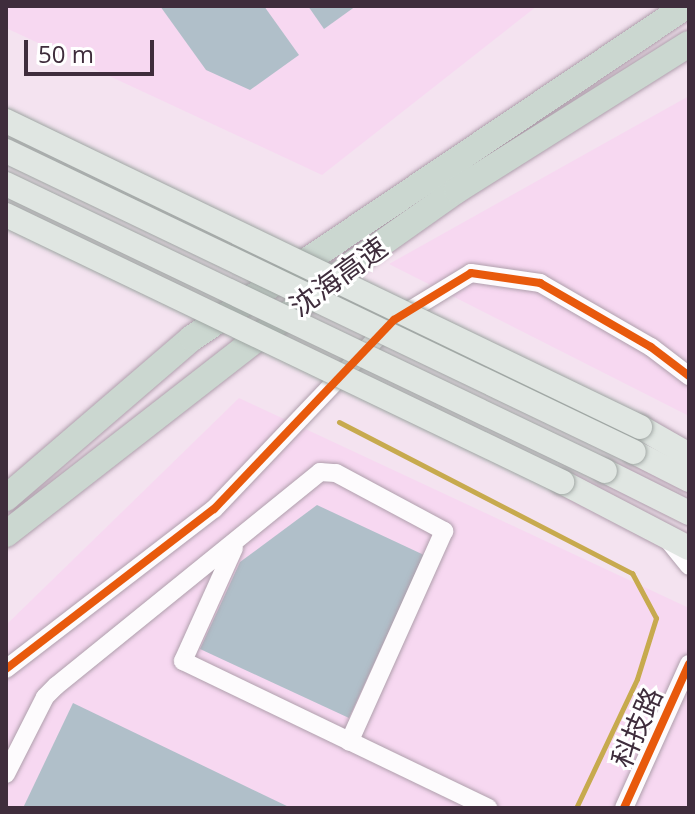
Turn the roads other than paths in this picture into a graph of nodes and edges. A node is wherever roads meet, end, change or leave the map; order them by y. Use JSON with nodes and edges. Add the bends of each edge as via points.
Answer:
{"nodes":[{"id":1,"x":686,"y":6,"type":"edge"},
{"id":2,"x":689,"y":44,"type":"edge"},
{"id":3,"x":6,"y":121,"type":"edge"},
{"id":4,"x":6,"y":151,"type":"edge"},
{"id":5,"x":6,"y":184,"type":"edge"},
{"id":6,"x":6,"y":215,"type":"edge"},
{"id":7,"x":689,"y":376,"type":"edge"},
{"id":8,"x":61,"y":451,"type":"junction"},
{"id":9,"x":689,"y":452,"type":"edge"},
{"id":10,"x":689,"y":480,"type":"edge"},
{"id":11,"x":6,"y":487,"type":"edge"},
{"id":12,"x":6,"y":498,"type":"edge"},
{"id":13,"x":689,"y":513,"type":"edge"},
{"id":14,"x":6,"y":534,"type":"edge"},
{"id":15,"x":677,"y":535,"type":"edge"},
{"id":16,"x":237,"y":542,"type":"junction"},
{"id":17,"x":689,"y":548,"type":"edge"},
{"id":18,"x":689,"y":566,"type":"edge"},
{"id":19,"x":689,"y":664,"type":"edge"},
{"id":20,"x":6,"y":669,"type":"edge"},
{"id":21,"x":349,"y":742,"type":"junction"},
{"id":22,"x":6,"y":774,"type":"edge"},
{"id":23,"x":488,"y":808,"type":"edge"},
{"id":24,"x":624,"y":808,"type":"edge"}],
"edges":[{"from":1,"to":8,"type":"highway","name":"沈海高速","via":[[192,338]]},
{"from":2,"to":14,"type":"highway","name":"沈海高速","via":[[457,190],[366,254]]},
{"from":3,"to":9,"type":"main road","bridge":true},
{"from":4,"to":10,"type":"main road","bridge":true},
{"from":5,"to":13,"type":"main road","bridge":true},
{"from":6,"to":15,"type":"main road","bridge":true},
{"from":7,"to":20,"type":"street","via":[[651,347],[540,283],[471,273],[394,320],[214,509]]},
{"from":8,"to":11,"type":"highway"},
{"from":8,"to":12,"type":"highway","name":"沈海高速"},
{"from":15,"to":17,"type":"main road"},
{"from":15,"to":18,"type":"street"},
{"from":16,"to":21,"type":"street","via":[[183,661]]},
{"from":16,"to":21,"type":"street","via":[[320,472],[336,473],[444,531]]},
{"from":16,"to":22,"type":"street","via":[[50,691]]},
{"from":19,"to":24,"type":"street","name":"科技路"},
{"from":21,"to":23,"type":"street"}]}
